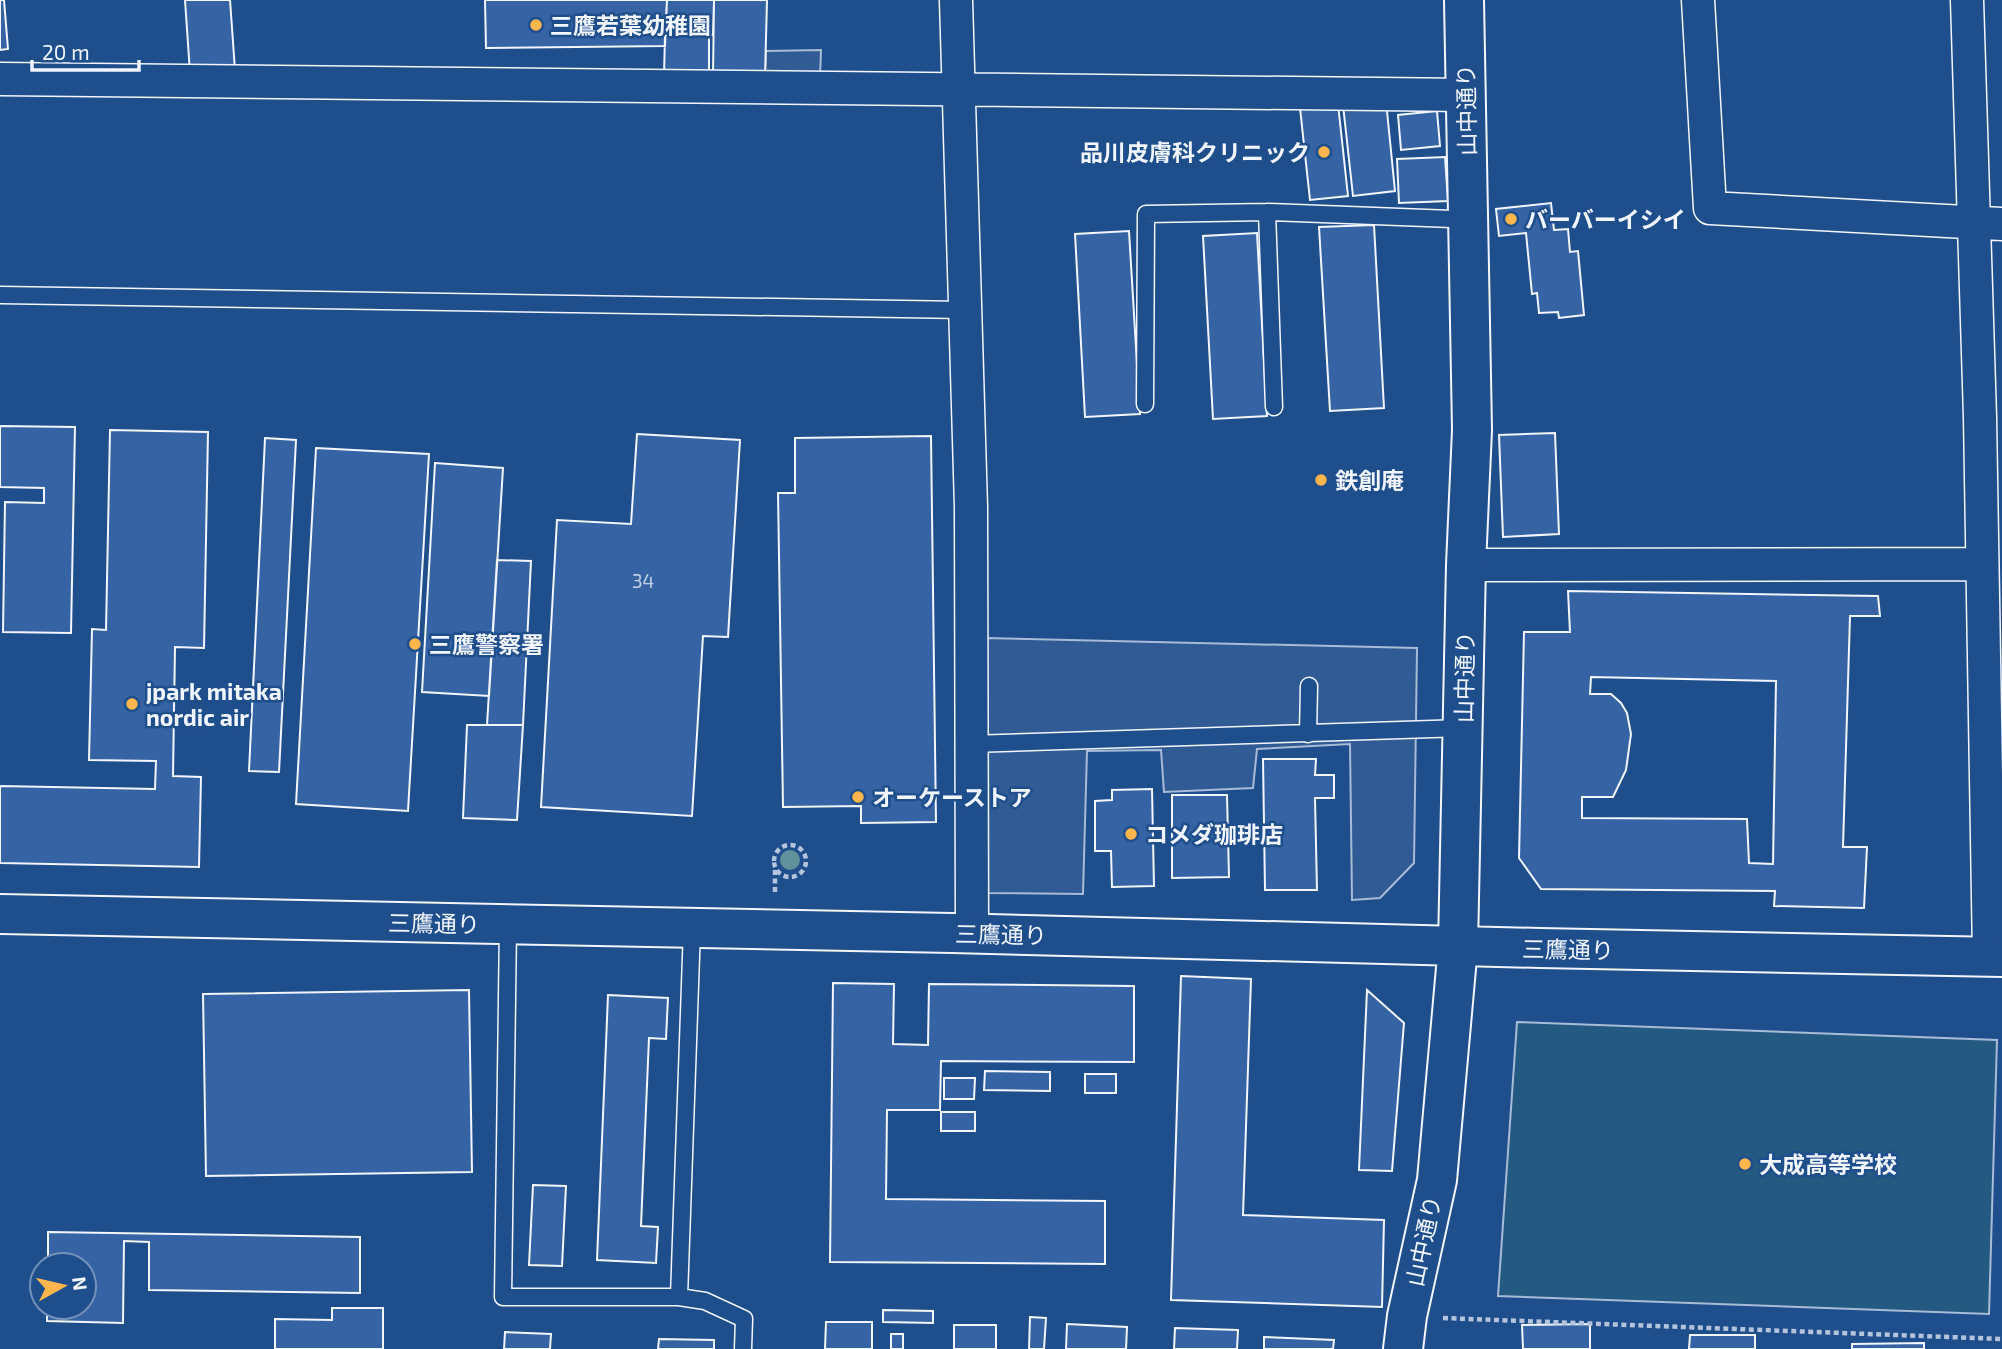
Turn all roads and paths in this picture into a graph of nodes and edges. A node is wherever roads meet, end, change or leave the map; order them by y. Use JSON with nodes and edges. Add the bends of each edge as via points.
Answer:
{"nodes":[{"id":1,"x":956,"y":0,"type":"edge"},
{"id":2,"x":1464,"y":0,"type":"edge"},
{"id":3,"x":1698,"y":0,"type":"edge"},
{"id":4,"x":1967,"y":0,"type":"edge"},
{"id":5,"x":0,"y":79,"type":"edge"},
{"id":6,"x":957,"y":90,"type":"junction"},
{"id":7,"x":1466,"y":95,"type":"junction"},
{"id":8,"x":1267,"y":212,"type":"junction"},
{"id":9,"x":1467,"y":217,"type":"junction"},
{"id":10,"x":1988,"y":223,"type":"edge"},
{"id":11,"x":0,"y":295,"type":"edge"},
{"id":12,"x":964,"y":310,"type":"junction"},
{"id":13,"x":1145,"y":404,"type":"dead end"},
{"id":14,"x":1274,"y":407,"type":"dead end"},
{"id":15,"x":1983,"y":564,"type":"junction"},
{"id":16,"x":1466,"y":565,"type":"junction"},
{"id":17,"x":1309,"y":686,"type":"dead end"},
{"id":18,"x":1463,"y":728,"type":"junction"},
{"id":19,"x":1308,"y":734,"type":"junction"},
{"id":20,"x":971,"y":744,"type":"junction"},
{"id":21,"x":775,"y":869,"type":"junction"},
{"id":22,"x":776,"y":897,"type":"dead end"},
{"id":23,"x":0,"y":914,"type":"edge"},
{"id":24,"x":508,"y":925,"type":"junction"},
{"id":25,"x":692,"y":928,"type":"junction"},
{"id":26,"x":972,"y":933,"type":"junction"},
{"id":27,"x":1458,"y":946,"type":"junction"},
{"id":28,"x":1995,"y":957,"type":"edge"},
{"id":29,"x":679,"y":1297,"type":"junction"},
{"id":30,"x":1405,"y":1333,"type":"edge"},
{"id":31,"x":2002,"y":1339,"type":"edge"},
{"id":32,"x":743,"y":1349,"type":"edge"}],
"edges":[{"from":1,"to":6,"type":"street"},
{"from":2,"to":7,"type":"main road","name":"山中通り"},
{"from":3,"to":10,"type":"street","via":[[1710,208]]},
{"from":4,"to":10,"type":"street"},
{"from":5,"to":6,"type":"street"},
{"from":6,"to":7,"type":"street"},
{"from":6,"to":12,"type":"street"},
{"from":7,"to":9,"type":"main road","name":"山中通り"},
{"from":8,"to":9,"type":"lane"},
{"from":8,"to":13,"type":"lane","via":[[1146,214]]},
{"from":8,"to":14,"type":"lane"},
{"from":9,"to":16,"type":"main road","name":"山中通り","via":[[1472,430]]},
{"from":10,"to":15,"type":"street"},
{"from":11,"to":12,"type":"lane"},
{"from":12,"to":20,"type":"street","via":[[971,507]]},
{"from":15,"to":16,"type":"street"},
{"from":15,"to":28,"type":"street"},
{"from":16,"to":18,"type":"main road","name":"山中通り"},
{"from":17,"to":19,"type":"lane"},
{"from":18,"to":19,"type":"lane"},
{"from":18,"to":27,"type":"main road","name":"山中通り"},
{"from":19,"to":20,"type":"lane"},
{"from":20,"to":26,"type":"street"},
{"from":21,"to":21,"type":"path","via":[[776,852],[783,846],[798,846],[804,852],[805,869],[799,876],[781,876]]},
{"from":21,"to":22,"type":"path"},
{"from":23,"to":24,"type":"main road","name":"三鷹通り"},
{"from":24,"to":25,"type":"main road","name":"三鷹通り"},
{"from":24,"to":29,"type":"lane","via":[[503,1297]]},
{"from":25,"to":26,"type":"main road","name":"三鷹通り"},
{"from":25,"to":29,"type":"lane"},
{"from":26,"to":27,"type":"main road","name":"三鷹通り"},
{"from":27,"to":28,"type":"main road","name":"三鷹通り"},
{"from":27,"to":30,"type":"main road","name":"山中通り","via":[[1437,1180]]},
{"from":29,"to":32,"type":"lane","via":[[705,1301],[744,1319]]},
{"from":30,"to":31,"type":"path"}]}
